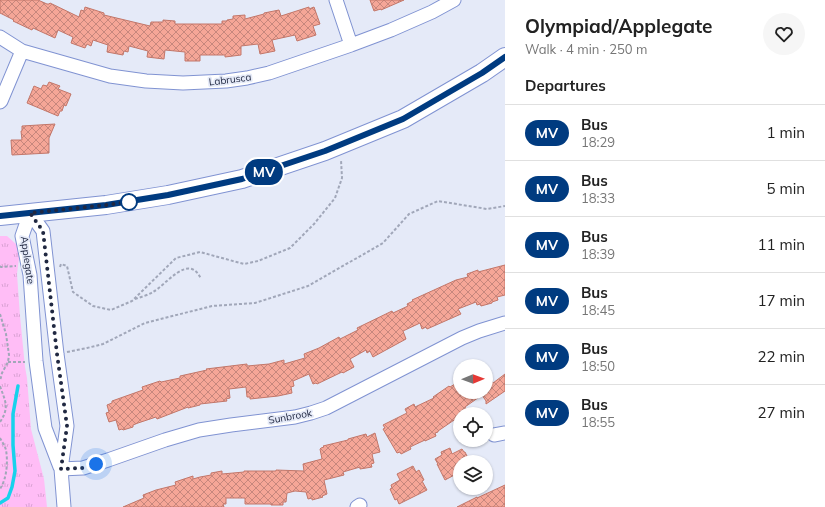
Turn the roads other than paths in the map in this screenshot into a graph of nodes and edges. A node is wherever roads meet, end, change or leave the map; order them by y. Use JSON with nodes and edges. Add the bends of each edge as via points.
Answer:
{"nodes":[{"id":1,"x":336,"y":0,"type":"edge"},
{"id":2,"x":454,"y":0,"type":"edge"},
{"id":3,"x":0,"y":37,"type":"edge"},
{"id":4,"x":351,"y":45,"type":"junction"},
{"id":5,"x":22,"y":51,"type":"junction"},
{"id":6,"x":505,"y":57,"type":"edge"},
{"id":7,"x":0,"y":102,"type":"edge"},
{"id":8,"x":30,"y":213,"type":"junction"},
{"id":9,"x":0,"y":216,"type":"edge"},
{"id":10,"x":505,"y":323,"type":"edge"},
{"id":11,"x":66,"y":414,"type":"junction"},
{"id":12,"x":43,"y":416,"type":"junction"},
{"id":13,"x":61,"y":469,"type":"junction"},
{"id":14,"x":64,"y":507,"type":"edge"}],
"edges":[{"from":1,"to":4,"type":"street"},
{"from":2,"to":4,"type":"street","name":"Labrusca","via":[[391,30]]},
{"from":3,"to":5,"type":"street","name":"Labrusca"},
{"from":4,"to":5,"type":"street","name":"Labrusca","via":[[269,73],[226,81],[204,82],[127,80]]},
{"from":5,"to":7,"type":"street"},
{"from":6,"to":8,"type":"main road","via":[[403,119],[325,151],[242,179],[106,205]]},
{"from":8,"to":9,"type":"main road"},
{"from":8,"to":11,"type":"street","name":"Applegate","via":[[43,231],[63,351]]},
{"from":8,"to":12,"type":"street","name":"Applegate","via":[[22,236],[30,275]]},
{"from":10,"to":13,"type":"street","name":"Sunbrook","via":[[462,338],[312,413],[199,430],[83,468]]},
{"from":11,"to":12,"type":"street"},
{"from":11,"to":13,"type":"street","name":"Applegate","via":[[67,426]]},
{"from":12,"to":13,"type":"street","name":"Applegate"},
{"from":13,"to":14,"type":"street","name":"Applegate"}]}
